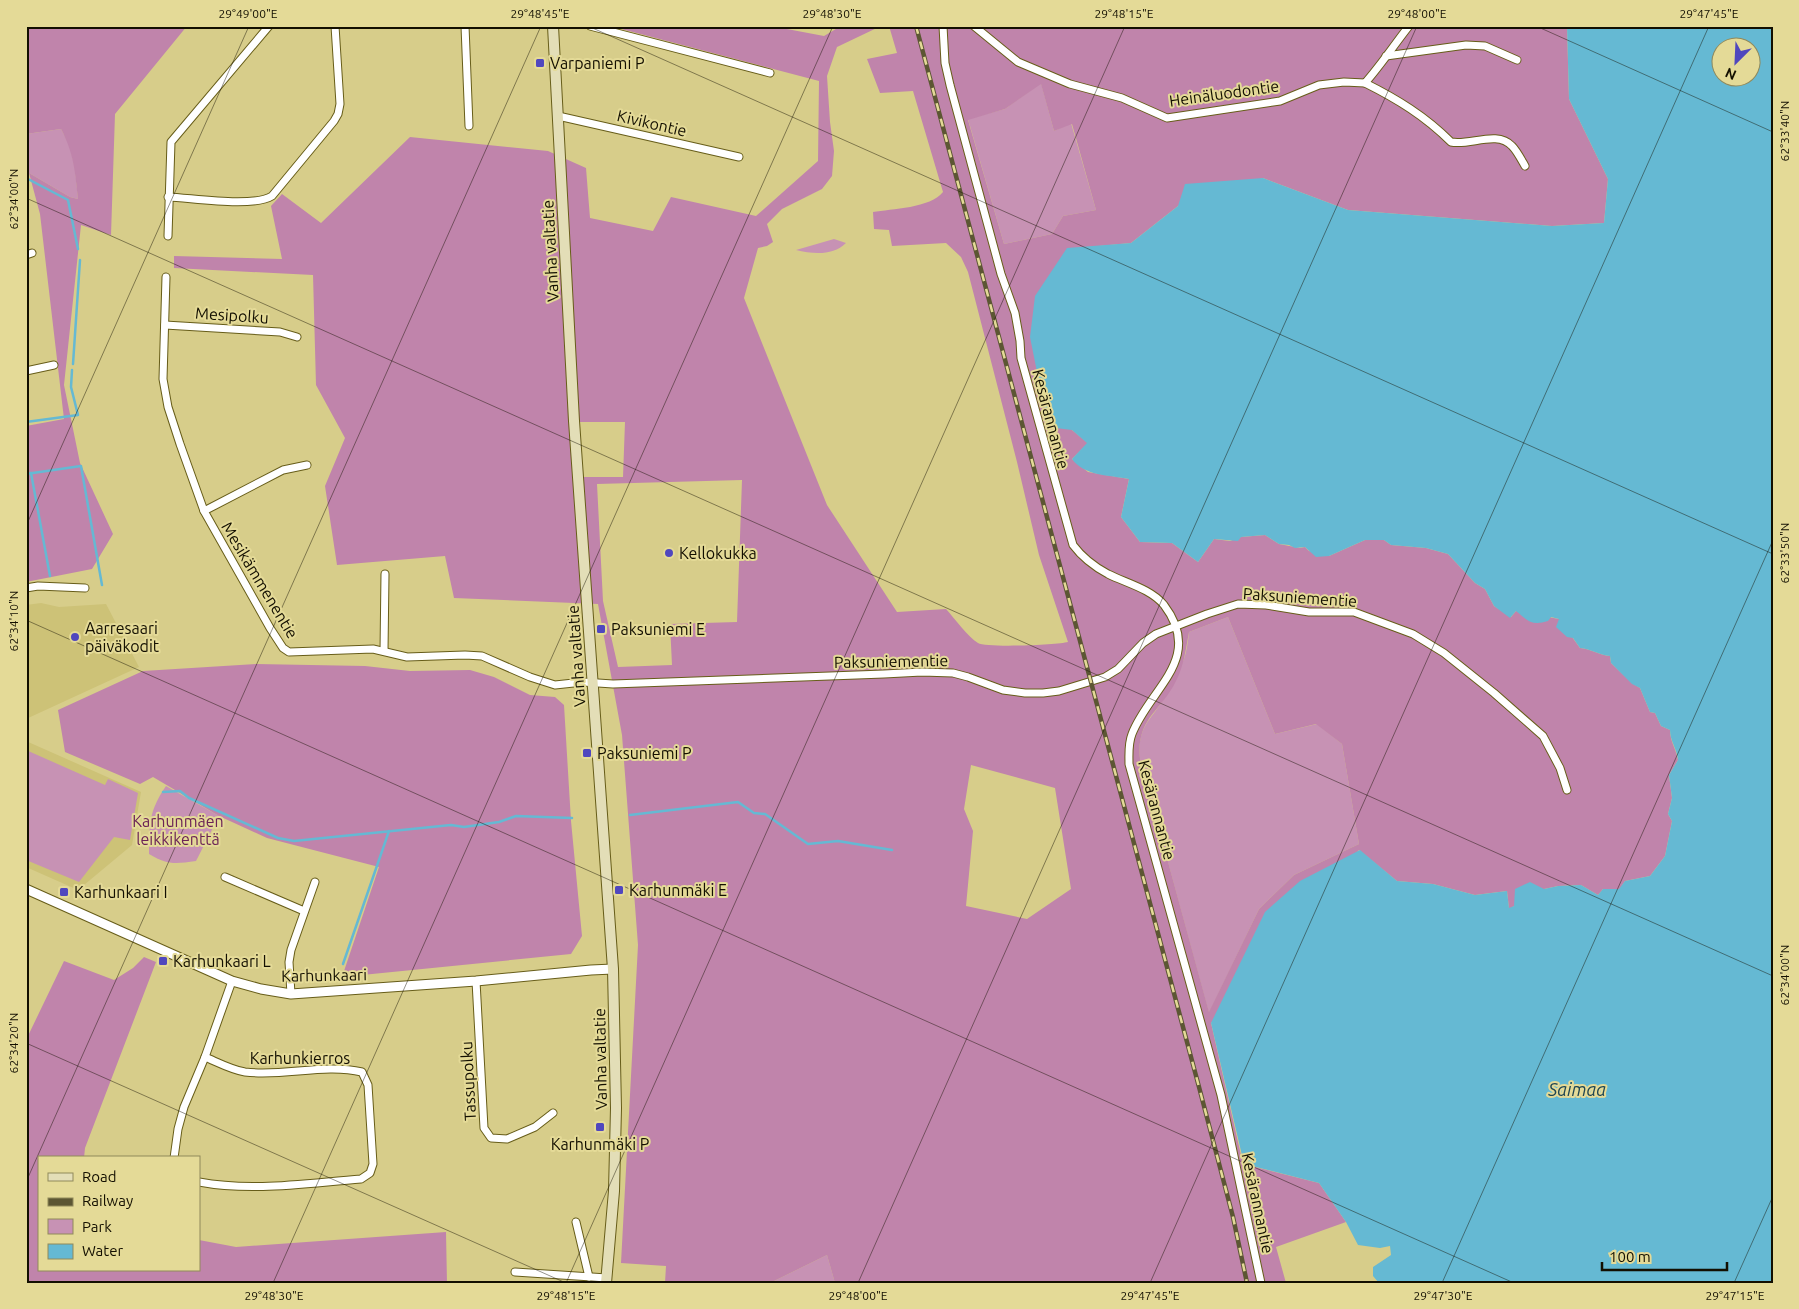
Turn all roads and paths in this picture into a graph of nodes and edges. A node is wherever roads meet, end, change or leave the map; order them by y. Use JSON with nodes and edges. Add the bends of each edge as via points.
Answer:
{"nodes":[{"id":1,"x":269,"y":26,"type":"edge"},
{"id":2,"x":335,"y":26,"type":"edge"},
{"id":3,"x":465,"y":26,"type":"edge"},
{"id":4,"x":553,"y":26,"type":"edge"},
{"id":5,"x":590,"y":26,"type":"edge"},
{"id":6,"x":943,"y":26,"type":"edge"},
{"id":7,"x":974,"y":26,"type":"edge"},
{"id":8,"x":1409,"y":26,"type":"edge"},
{"id":9,"x":1386,"y":56,"type":"junction"},
{"id":10,"x":1517,"y":60,"type":"dead end"},
{"id":11,"x":770,"y":73,"type":"dead end"},
{"id":12,"x":1365,"y":83,"type":"junction"},
{"id":13,"x":558,"y":116,"type":"junction"},
{"id":14,"x":469,"y":126,"type":"dead end"},
{"id":15,"x":739,"y":156,"type":"dead end"},
{"id":16,"x":1525,"y":166,"type":"dead end"},
{"id":17,"x":168,"y":197,"type":"junction"},
{"id":18,"x":168,"y":236,"type":"dead end"},
{"id":19,"x":166,"y":277,"type":"dead end"},
{"id":20,"x":164,"y":325,"type":"junction"},
{"id":21,"x":297,"y":337,"type":"dead end"},
{"id":22,"x":54,"y":365,"type":"dead end"},
{"id":23,"x":26,"y":371,"type":"edge"},
{"id":24,"x":307,"y":465,"type":"dead end"},
{"id":25,"x":204,"y":510,"type":"junction"},
{"id":26,"x":385,"y":574,"type":"dead end"},
{"id":27,"x":26,"y":588,"type":"edge"},
{"id":28,"x":85,"y":588,"type":"dead end"},
{"id":29,"x":1174,"y":626,"type":"junction"},
{"id":30,"x":384,"y":651,"type":"junction"},
{"id":31,"x":594,"y":683,"type":"junction"},
{"id":32,"x":1567,"y":790,"type":"dead end"},
{"id":33,"x":225,"y":876,"type":"dead end"},
{"id":34,"x":315,"y":882,"type":"dead end"},
{"id":35,"x":26,"y":889,"type":"edge"},
{"id":36,"x":304,"y":912,"type":"junction"},
{"id":37,"x":613,"y":969,"type":"junction"},
{"id":38,"x":232,"y":981,"type":"junction"},
{"id":39,"x":476,"y":981,"type":"junction"},
{"id":40,"x":290,"y":994,"type":"junction"},
{"id":41,"x":205,"y":1057,"type":"junction"},
{"id":42,"x":553,"y":1114,"type":"dead end"},
{"id":43,"x":174,"y":1156,"type":"edge"},
{"id":44,"x":200,"y":1182,"type":"edge"},
{"id":45,"x":576,"y":1222,"type":"dead end"},
{"id":46,"x":515,"y":1272,"type":"dead end"},
{"id":47,"x":589,"y":1277,"type":"junction"},
{"id":48,"x":607,"y":1280,"type":"edge"},
{"id":49,"x":1261,"y":1283,"type":"edge"}],
"edges":[{"from":1,"to":17,"type":"street","via":[[171,142]]},
{"from":2,"to":17,"type":"street","via":[[338,114],[272,196],[251,202]]},
{"from":3,"to":14,"type":"street"},
{"from":4,"to":13,"type":"main road","name":"Vanha valtatie"},
{"from":5,"to":11,"type":"street"},
{"from":6,"to":29,"type":"street","name":"Kesärannantie","via":[[950,85],[1001,274],[1015,313],[1021,358],[1073,545],[1093,565],[1163,604]]},
{"from":7,"to":12,"type":"street","name":"Heinäluodontie","via":[[1018,62],[1070,84],[1122,98],[1167,118],[1280,101],[1319,85]]},
{"from":8,"to":9,"type":"street"},
{"from":9,"to":10,"type":"street","via":[[1466,44],[1486,46]]},
{"from":9,"to":12,"type":"street"},
{"from":12,"to":16,"type":"street","via":[[1418,113],[1451,142],[1500,138],[1506,141],[1513,146]]},
{"from":13,"to":15,"type":"street","name":"Kivikontie"},
{"from":13,"to":31,"type":"main road","name":"Vanha valtatie","via":[[575,430]]},
{"from":17,"to":18,"type":"street"},
{"from":19,"to":20,"type":"street","name":"Mesikämmenentie"},
{"from":20,"to":21,"type":"street","name":"Mesipolku","via":[[280,332]]},
{"from":20,"to":25,"type":"street","name":"Mesikämmenentie","via":[[164,379],[168,407]]},
{"from":22,"to":23,"type":"street"},
{"from":24,"to":25,"type":"street","via":[[283,470]]},
{"from":25,"to":30,"type":"street","name":"Mesikämmenentie","via":[[283,648],[289,652]]},
{"from":26,"to":30,"type":"street"},
{"from":27,"to":28,"type":"street"},
{"from":29,"to":31,"type":"street","name":"Paksuniementie","via":[[1143,643],[1118,670],[1105,678],[1043,693],[1003,690],[961,675],[922,672]]},
{"from":29,"to":32,"type":"street","name":"Paksuniementie","via":[[1238,604],[1309,612],[1354,612],[1413,634],[1451,659],[1543,736],[1560,768]]},
{"from":29,"to":49,"type":"street","name":"Kesärannantie","via":[[1178,641],[1174,667],[1139,720],[1128,750],[1129,764],[1220,1095]]},
{"from":30,"to":31,"type":"street","name":"Mesikämmenentie","via":[[407,657],[482,656],[554,685]]},
{"from":31,"to":37,"type":"main road","name":"Vanha valtatie"},
{"from":33,"to":36,"type":"street"},
{"from":34,"to":36,"type":"street"},
{"from":35,"to":38,"type":"street","name":"Karhunkaari"},
{"from":36,"to":40,"type":"street","via":[[291,950]]},
{"from":37,"to":39,"type":"street","name":"Karhunkaari"},
{"from":37,"to":48,"type":"main road","name":"Vanha valtatie","via":[[616,1108]]},
{"from":38,"to":40,"type":"street","name":"Karhunkaari"},
{"from":38,"to":41,"type":"street"},
{"from":39,"to":40,"type":"street","name":"Karhunkaari"},
{"from":39,"to":42,"type":"street","name":"Tassupolku","via":[[484,1128],[491,1138],[506,1139],[535,1127]]},
{"from":41,"to":43,"type":"street","via":[[184,1107]]},
{"from":41,"to":44,"type":"street","name":"Karhunkierros","via":[[243,1072],[348,1068],[362,1072],[368,1085],[373,1164],[370,1173],[361,1179],[250,1188]]},
{"from":45,"to":47,"type":"street"},
{"from":46,"to":47,"type":"street"},
{"from":47,"to":48,"type":"street"}]}
